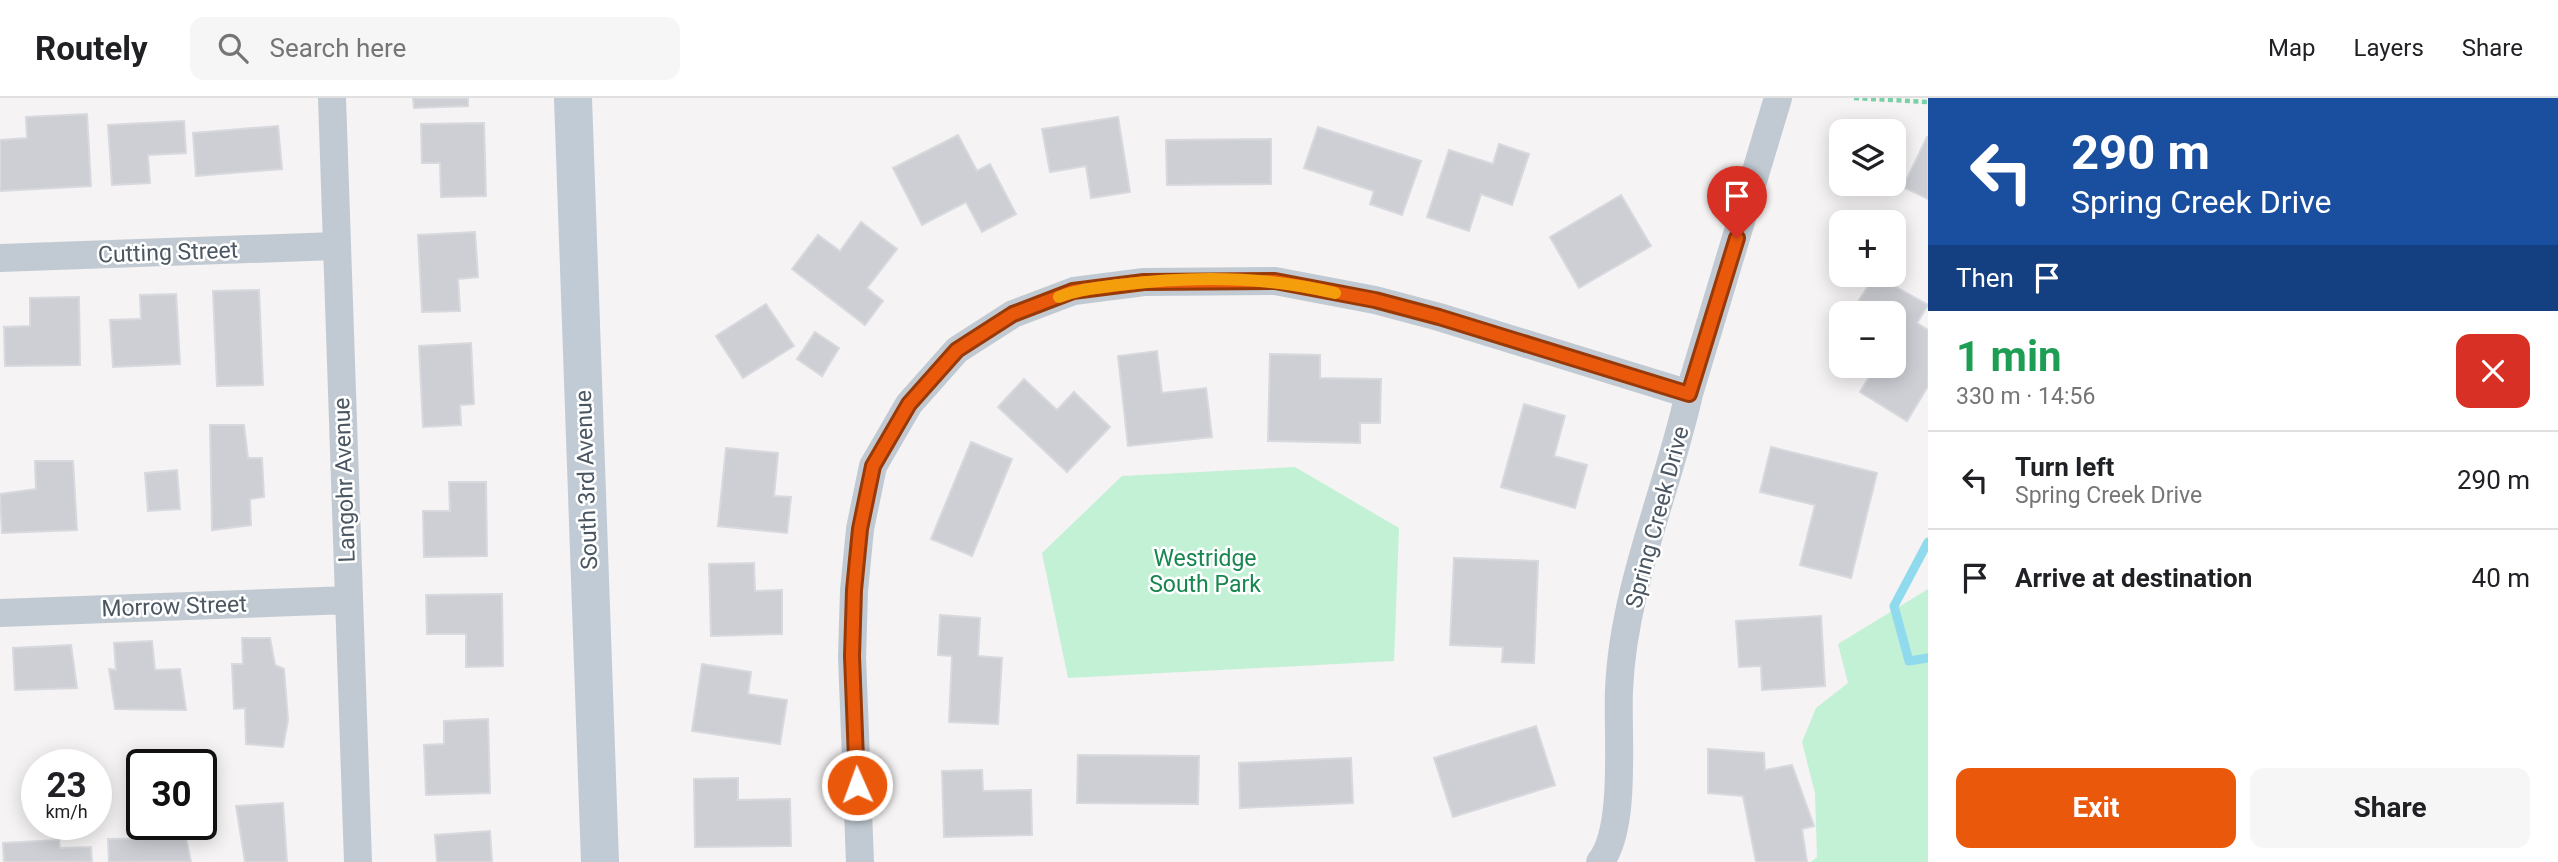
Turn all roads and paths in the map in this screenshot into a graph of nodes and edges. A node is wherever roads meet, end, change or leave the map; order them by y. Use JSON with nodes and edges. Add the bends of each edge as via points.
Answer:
{"nodes":[{"id":1,"x":332,"y":98,"type":"edge"},
{"id":2,"x":573,"y":98,"type":"edge"},
{"id":3,"x":1778,"y":98,"type":"edge"},
{"id":4,"x":1854,"y":98,"type":"edge"},
{"id":5,"x":1928,"y":102,"type":"edge"},
{"id":6,"x":336,"y":246,"type":"junction"},
{"id":7,"x":0,"y":258,"type":"edge"},
{"id":8,"x":1689,"y":394,"type":"junction"},
{"id":9,"x":349,"y":600,"type":"junction"},
{"id":10,"x":0,"y":613,"type":"edge"},
{"id":11,"x":358,"y":862,"type":"edge"},
{"id":12,"x":600,"y":862,"type":"edge"},
{"id":13,"x":860,"y":862,"type":"edge"},
{"id":14,"x":1600,"y":862,"type":"edge"}],
"edges":[{"from":1,"to":6,"type":"street","name":"Langohr Avenue"},
{"from":2,"to":12,"type":"main road","name":"South 3rd Avenue"},
{"from":3,"to":8,"type":"street","name":"Spring Creek Drive"},
{"from":4,"to":5,"type":"path"},
{"from":6,"to":7,"type":"street","name":"Cutting Street"},
{"from":6,"to":9,"type":"street","name":"Langohr Avenue"},
{"from":8,"to":13,"type":"street","via":[[1439,317],[1275,281],[1144,282],[1073,291],[1013,314],[957,350],[909,404],[873,466],[854,590]]},
{"from":8,"to":14,"type":"street","name":"Spring Creek Drive","via":[[1639,573],[1622,655],[1617,815],[1607,853]]},
{"from":9,"to":10,"type":"street","name":"Morrow Street"},
{"from":9,"to":11,"type":"street","name":"Langohr Avenue"}]}
